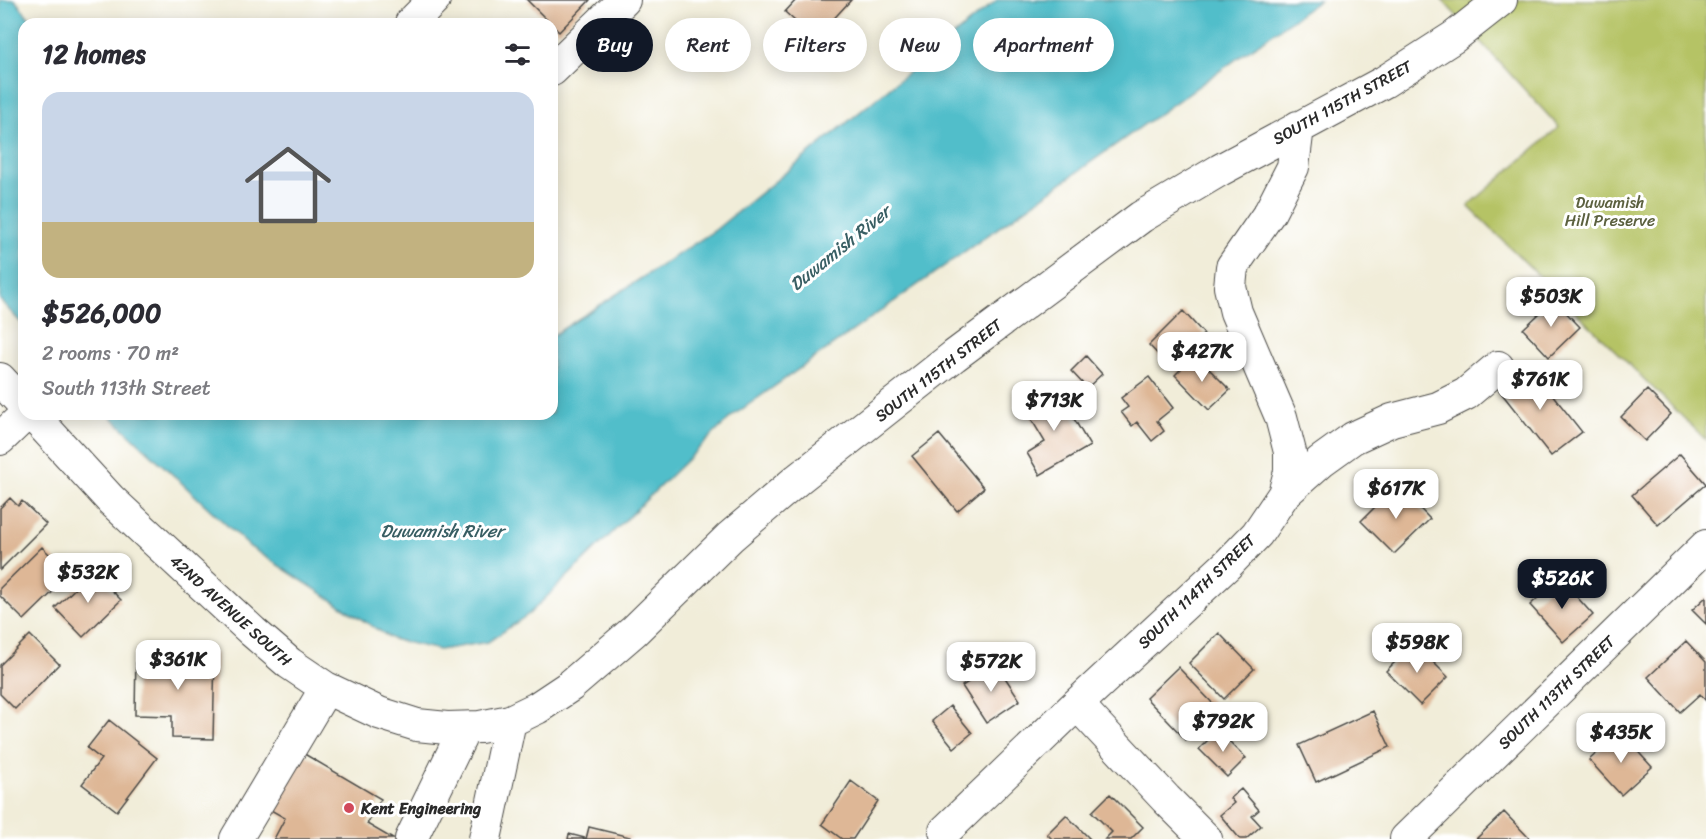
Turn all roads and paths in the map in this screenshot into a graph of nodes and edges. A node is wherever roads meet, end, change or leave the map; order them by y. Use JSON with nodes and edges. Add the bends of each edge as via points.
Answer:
{"nodes":[{"id":1,"x":434,"y":0,"type":"edge"},
{"id":2,"x":624,"y":0,"type":"edge"},
{"id":3,"x":1501,"y":0,"type":"edge"},
{"id":4,"x":416,"y":18,"type":"edge"},
{"id":5,"x":558,"y":64,"type":"edge"},
{"id":6,"x":1298,"y":127,"type":"junction"},
{"id":7,"x":1498,"y":367,"type":"dead end"},
{"id":8,"x":0,"y":379,"type":"edge"},
{"id":9,"x":18,"y":398,"type":"edge"},
{"id":10,"x":20,"y":420,"type":"edge"},
{"id":11,"x":38,"y":420,"type":"edge"},
{"id":12,"x":0,"y":440,"type":"edge"},
{"id":13,"x":1284,"y":494,"type":"junction"},
{"id":14,"x":1706,"y":546,"type":"edge"},
{"id":15,"x":326,"y":688,"type":"junction"},
{"id":16,"x":1077,"y":704,"type":"junction"},
{"id":17,"x":510,"y":721,"type":"junction"},
{"id":18,"x":465,"y":728,"type":"junction"},
{"id":19,"x":945,"y":831,"type":"dead end"},
{"id":20,"x":236,"y":839,"type":"edge"},
{"id":21,"x":411,"y":839,"type":"edge"},
{"id":22,"x":485,"y":839,"type":"edge"},
{"id":23,"x":1206,"y":839,"type":"edge"},
{"id":24,"x":1406,"y":839,"type":"edge"}],
"edges":[{"from":1,"to":4,"type":"street"},
{"from":2,"to":5,"type":"street"},
{"from":3,"to":6,"type":"street","name":"SOUTH 115TH STREET","via":[[1455,37],[1384,82]]},
{"from":6,"to":13,"type":"street","via":[[1293,167],[1270,212],[1232,267],[1230,287],[1236,312],[1281,417],[1290,452]]},
{"from":6,"to":17,"type":"street","name":"SOUTH 115TH STREET","via":[[1141,217],[954,356],[730,537],[634,631],[570,686]]},
{"from":7,"to":13,"type":"street","name":"SOUTH 114TH STREET","via":[[1466,394],[1438,408],[1392,420],[1353,438],[1321,460]]},
{"from":8,"to":9,"type":"street"},
{"from":10,"to":12,"type":"street"},
{"from":11,"to":15,"type":"street","name":"42ND AVENUE SOUTH","via":[[111,500],[228,609],[289,663]]},
{"from":13,"to":16,"type":"street","name":"SOUTH 114TH STREET","via":[[1257,534],[1228,564]]},
{"from":14,"to":24,"type":"street","name":"SOUTH 113TH STREET"},
{"from":15,"to":18,"type":"street","name":"42ND AVENUE SOUTH","via":[[379,713],[417,725]]},
{"from":15,"to":20,"type":"street"},
{"from":16,"to":19,"type":"street","name":"SOUTH 114TH STREET"},
{"from":16,"to":23,"type":"street"},
{"from":17,"to":18,"type":"street","name":"42ND AVENUE SOUTH"},
{"from":17,"to":22,"type":"street"},
{"from":18,"to":21,"type":"street"}]}
